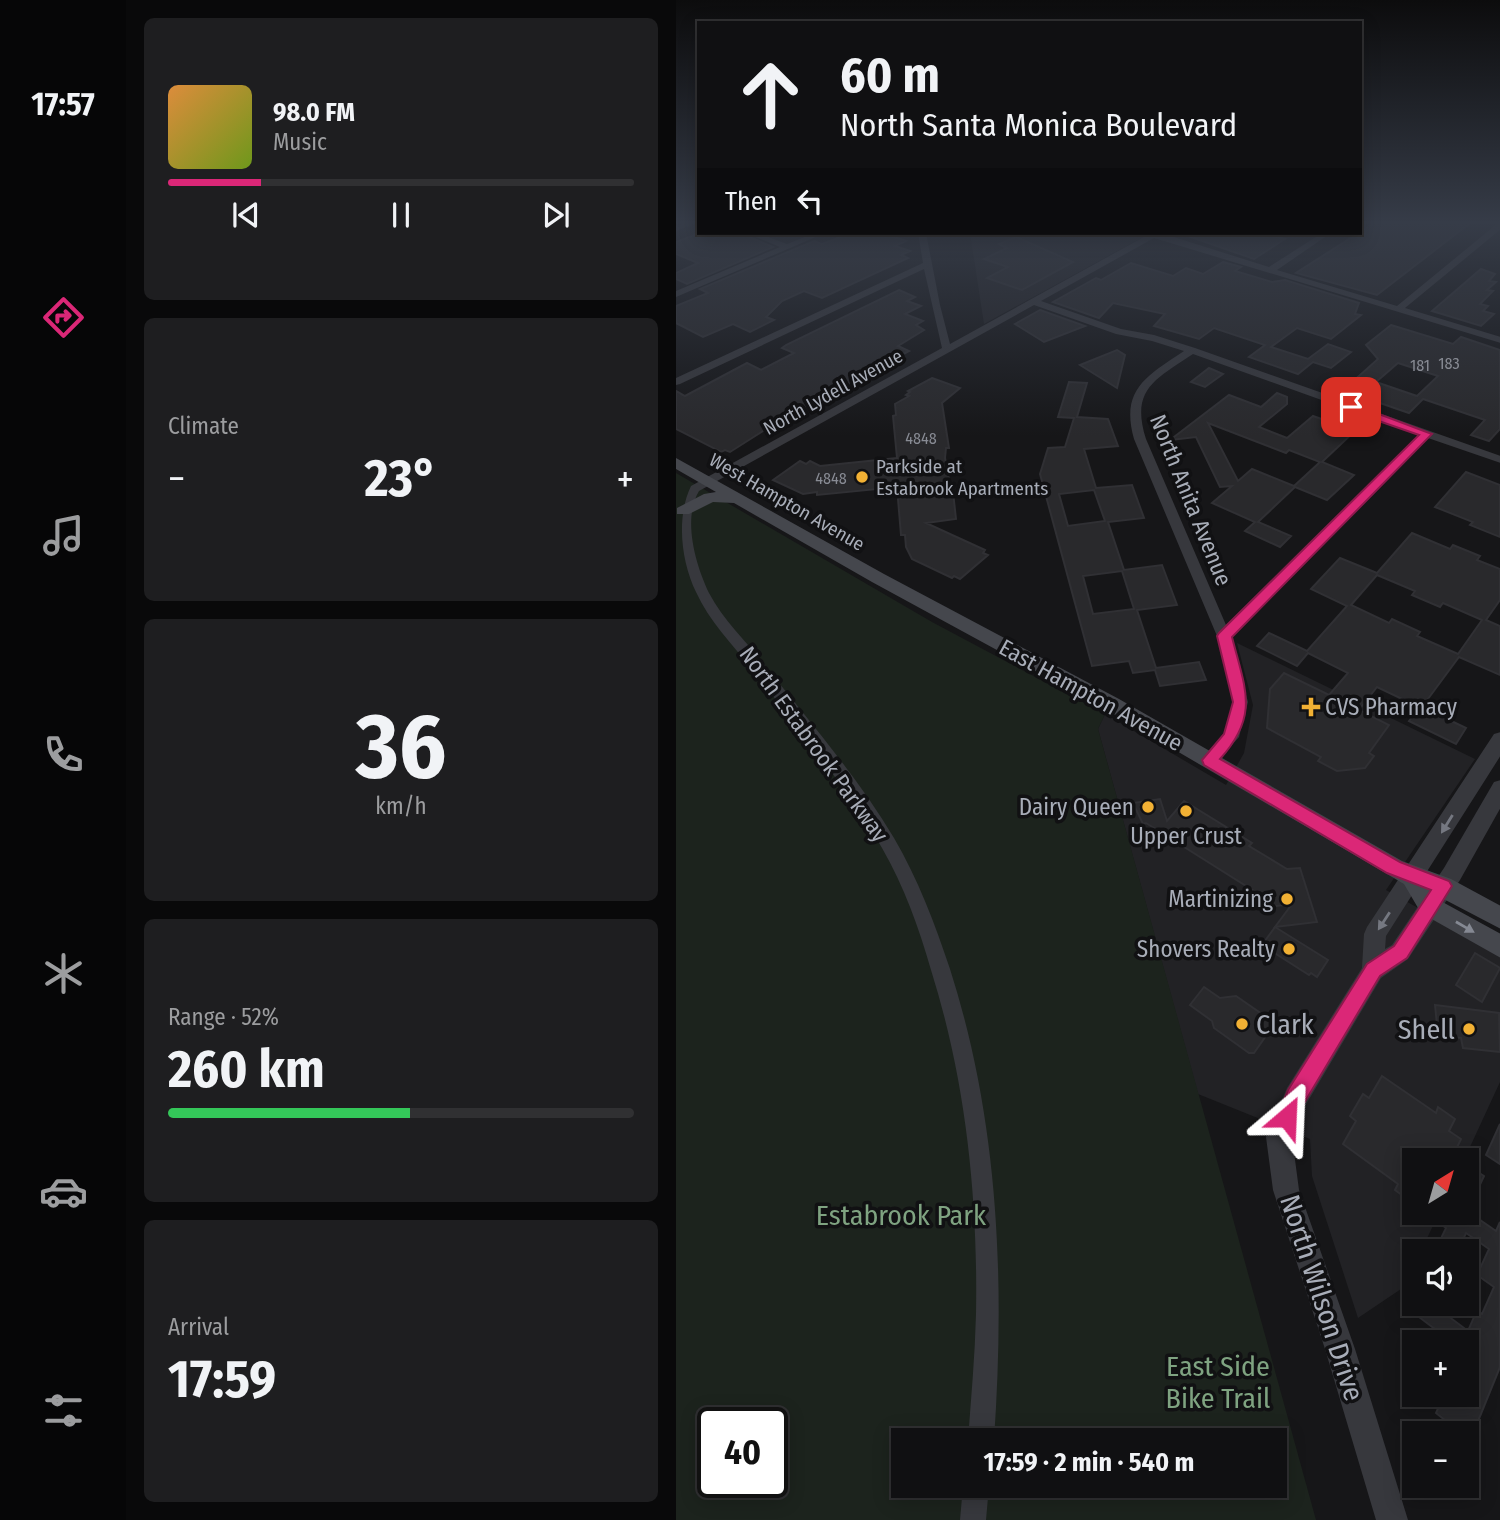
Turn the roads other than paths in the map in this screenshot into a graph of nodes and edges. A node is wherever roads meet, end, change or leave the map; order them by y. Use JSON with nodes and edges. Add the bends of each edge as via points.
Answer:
{"nodes":[{"id":1,"x":863,"y":294,"type":"edge"},
{"id":2,"x":934,"y":294,"type":"edge"},
{"id":3,"x":1048,"y":294,"type":"edge"},
{"id":4,"x":1349,"y":294,"type":"edge"},
{"id":5,"x":1416,"y":294,"type":"edge"},
{"id":6,"x":1034,"y":302,"type":"junction"},
{"id":7,"x":1398,"y":309,"type":"junction"},
{"id":8,"x":1500,"y":340,"type":"edge"},
{"id":9,"x":947,"y":349,"type":"junction"},
{"id":10,"x":1192,"y":350,"type":"junction"},
{"id":11,"x":676,"y":382,"type":"edge"},
{"id":12,"x":1426,"y":434,"type":"junction"},
{"id":13,"x":1500,"y":460,"type":"edge"},
{"id":14,"x":676,"y":463,"type":"edge"},
{"id":15,"x":709,"y":481,"type":"junction"},
{"id":16,"x":742,"y":500,"type":"junction"},
{"id":17,"x":683,"y":511,"type":"junction"},
{"id":18,"x":878,"y":578,"type":"joint"},
{"id":19,"x":1224,"y":636,"type":"junction"},
{"id":20,"x":1500,"y":739,"type":"edge"},
{"id":21,"x":1210,"y":760,"type":"junction"},
{"id":22,"x":1500,"y":788,"type":"edge"},
{"id":23,"x":1412,"y":877,"type":"junction"},
{"id":24,"x":1436,"y":896,"type":"junction"},
{"id":25,"x":1500,"y":918,"type":"edge"},
{"id":26,"x":1500,"y":947,"type":"edge"},
{"id":27,"x":1374,"y":970,"type":"junction"},
{"id":28,"x":982,"y":1428,"type":"edge"},
{"id":29,"x":975,"y":1498,"type":"edge"},
{"id":30,"x":973,"y":1520,"type":"edge"},
{"id":31,"x":1392,"y":1520,"type":"edge"}],
"edges":[{"from":1,"to":11,"type":"street"},
{"from":2,"to":9,"type":"street"},
{"from":3,"to":6,"type":"street","name":"North Lydell Avenue"},
{"from":4,"to":7,"type":"street"},
{"from":5,"to":7,"type":"street"},
{"from":6,"to":9,"type":"street","name":"North Lydell Avenue"},
{"from":6,"to":10,"type":"street","via":[[1119,332]]},
{"from":7,"to":8,"type":"street"},
{"from":9,"to":15,"type":"street","name":"North Lydell Avenue"},
{"from":10,"to":12,"type":"street"},
{"from":10,"to":19,"type":"street","name":"North Anita Avenue","via":[[1139,394],[1134,413],[1140,439]]},
{"from":12,"to":13,"type":"street"},
{"from":12,"to":19,"type":"street"},
{"from":14,"to":15,"type":"main road","name":"West Hampton Avenue"},
{"from":15,"to":16,"type":"main road","name":"West Hampton Avenue"},
{"from":15,"to":17,"type":"street","via":[[690,493]]},
{"from":16,"to":17,"type":"main road","via":[[710,497]]},
{"from":16,"to":18,"type":"main road","name":"West Hampton Avenue"},
{"from":17,"to":28,"type":"street","name":"North Estabrook Parkway","via":[[684,553],[703,595],[849,783],[885,838],[913,892],[947,984],[968,1080],[985,1196]]},
{"from":18,"to":21,"type":"main road","name":"East Hampton Avenue"},
{"from":19,"to":21,"type":"street","name":"North Anita Avenue","via":[[1241,702],[1231,737]]},
{"from":20,"to":23,"type":"street","one_way":true},
{"from":21,"to":23,"type":"main road","name":"East Hampton Avenue"},
{"from":22,"to":24,"type":"street"},
{"from":23,"to":24,"type":"main road","name":"East Hampton Avenue"},
{"from":23,"to":27,"type":"street","one_way":true,"via":[[1375,934]]},
{"from":24,"to":25,"type":"main road"},
{"from":24,"to":26,"type":"main road","one_way":true},
{"from":24,"to":27,"type":"street","via":[[1400,952]]},
{"from":27,"to":31,"type":"street","name":"North Wilson Drive","via":[[1296,1097],[1279,1137],[1286,1190]]},
{"from":29,"to":30,"type":"street"}]}
